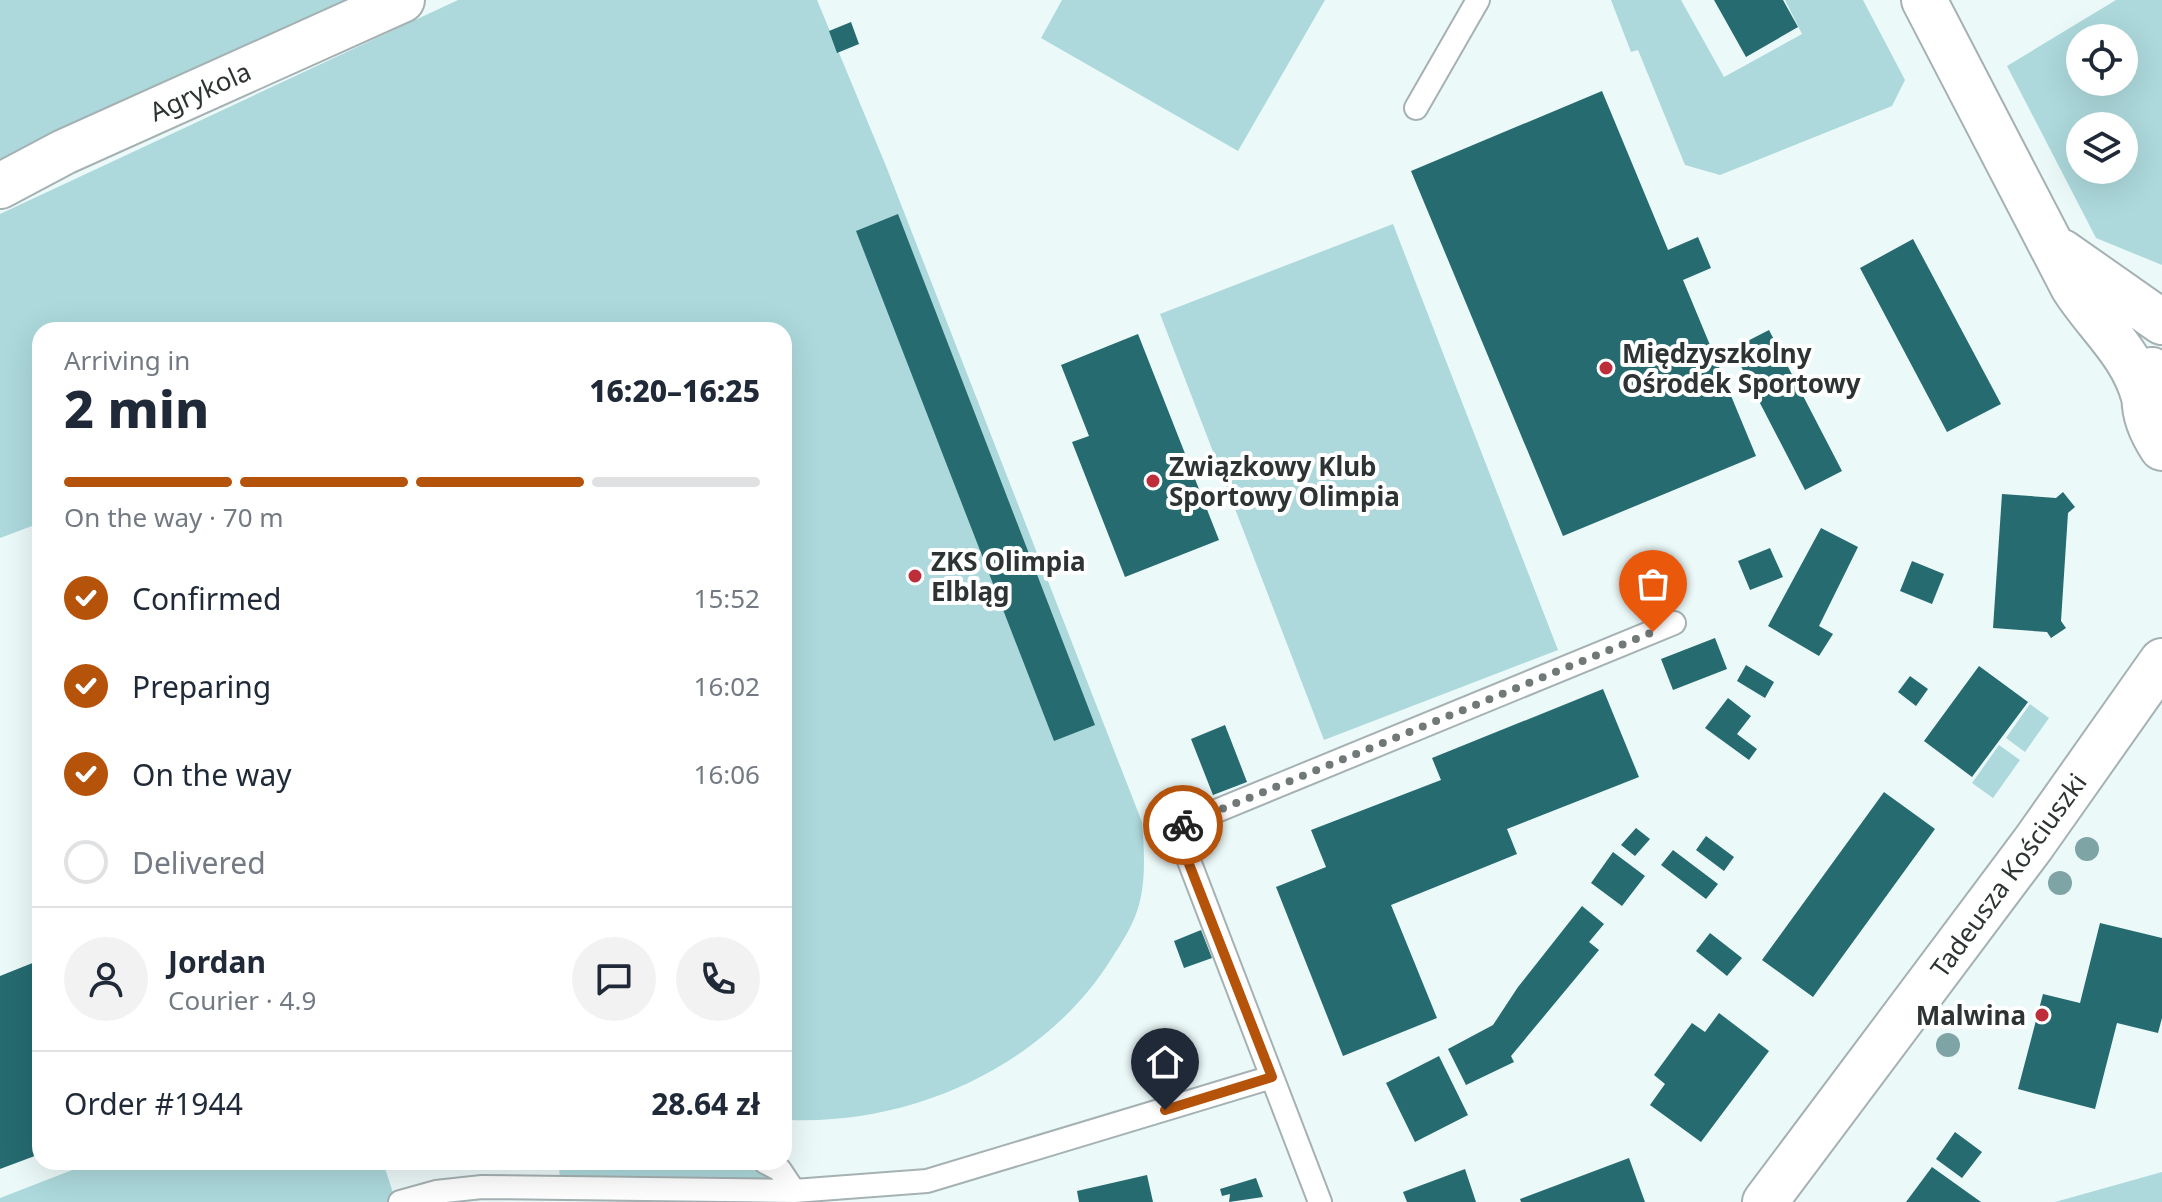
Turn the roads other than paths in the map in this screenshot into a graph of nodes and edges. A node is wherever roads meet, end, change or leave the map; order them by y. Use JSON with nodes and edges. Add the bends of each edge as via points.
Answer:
{"nodes":[{"id":1,"x":402,"y":0,"type":"edge"},
{"id":2,"x":1478,"y":0,"type":"edge"},
{"id":3,"x":1924,"y":0,"type":"edge"},
{"id":4,"x":1416,"y":108,"type":"dead end"},
{"id":5,"x":0,"y":186,"type":"edge"},
{"id":6,"x":2053,"y":246,"type":"junction"},
{"id":7,"x":2162,"y":322,"type":"edge"},
{"id":8,"x":2162,"y":355,"type":"edge"},
{"id":9,"x":2144,"y":397,"type":"junction"},
{"id":10,"x":2162,"y":448,"type":"edge"},
{"id":11,"x":1674,"y":623,"type":"dead end"},
{"id":12,"x":2162,"y":661,"type":"edge"},
{"id":13,"x":1272,"y":1077,"type":"junction"},
{"id":14,"x":780,"y":1170,"type":"edge"},
{"id":15,"x":794,"y":1191,"type":"junction"},
{"id":16,"x":400,"y":1202,"type":"edge"},
{"id":17,"x":1320,"y":1202,"type":"edge"},
{"id":18,"x":1765,"y":1202,"type":"edge"}],
"edges":[{"from":1,"to":5,"type":"street","name":"Agrykola"},
{"from":2,"to":4,"type":"lane"},
{"from":3,"to":6,"type":"street"},
{"from":6,"to":7,"type":"street"},
{"from":6,"to":9,"type":"street","via":[[2090,314],[2129,356]]},
{"from":8,"to":9,"type":"street","via":[[2148,377]]},
{"from":9,"to":10,"type":"street","via":[[2152,432]]},
{"from":11,"to":13,"type":"lane","via":[[1172,817]]},
{"from":12,"to":18,"type":"street","name":"Tadeusza Kościuszki","via":[[2033,844]]},
{"from":13,"to":15,"type":"lane","via":[[963,1173],[892,1185]]},
{"from":13,"to":17,"type":"lane"},
{"from":14,"to":15,"type":"lane"},
{"from":15,"to":16,"type":"lane","via":[[495,1186]]}]}
